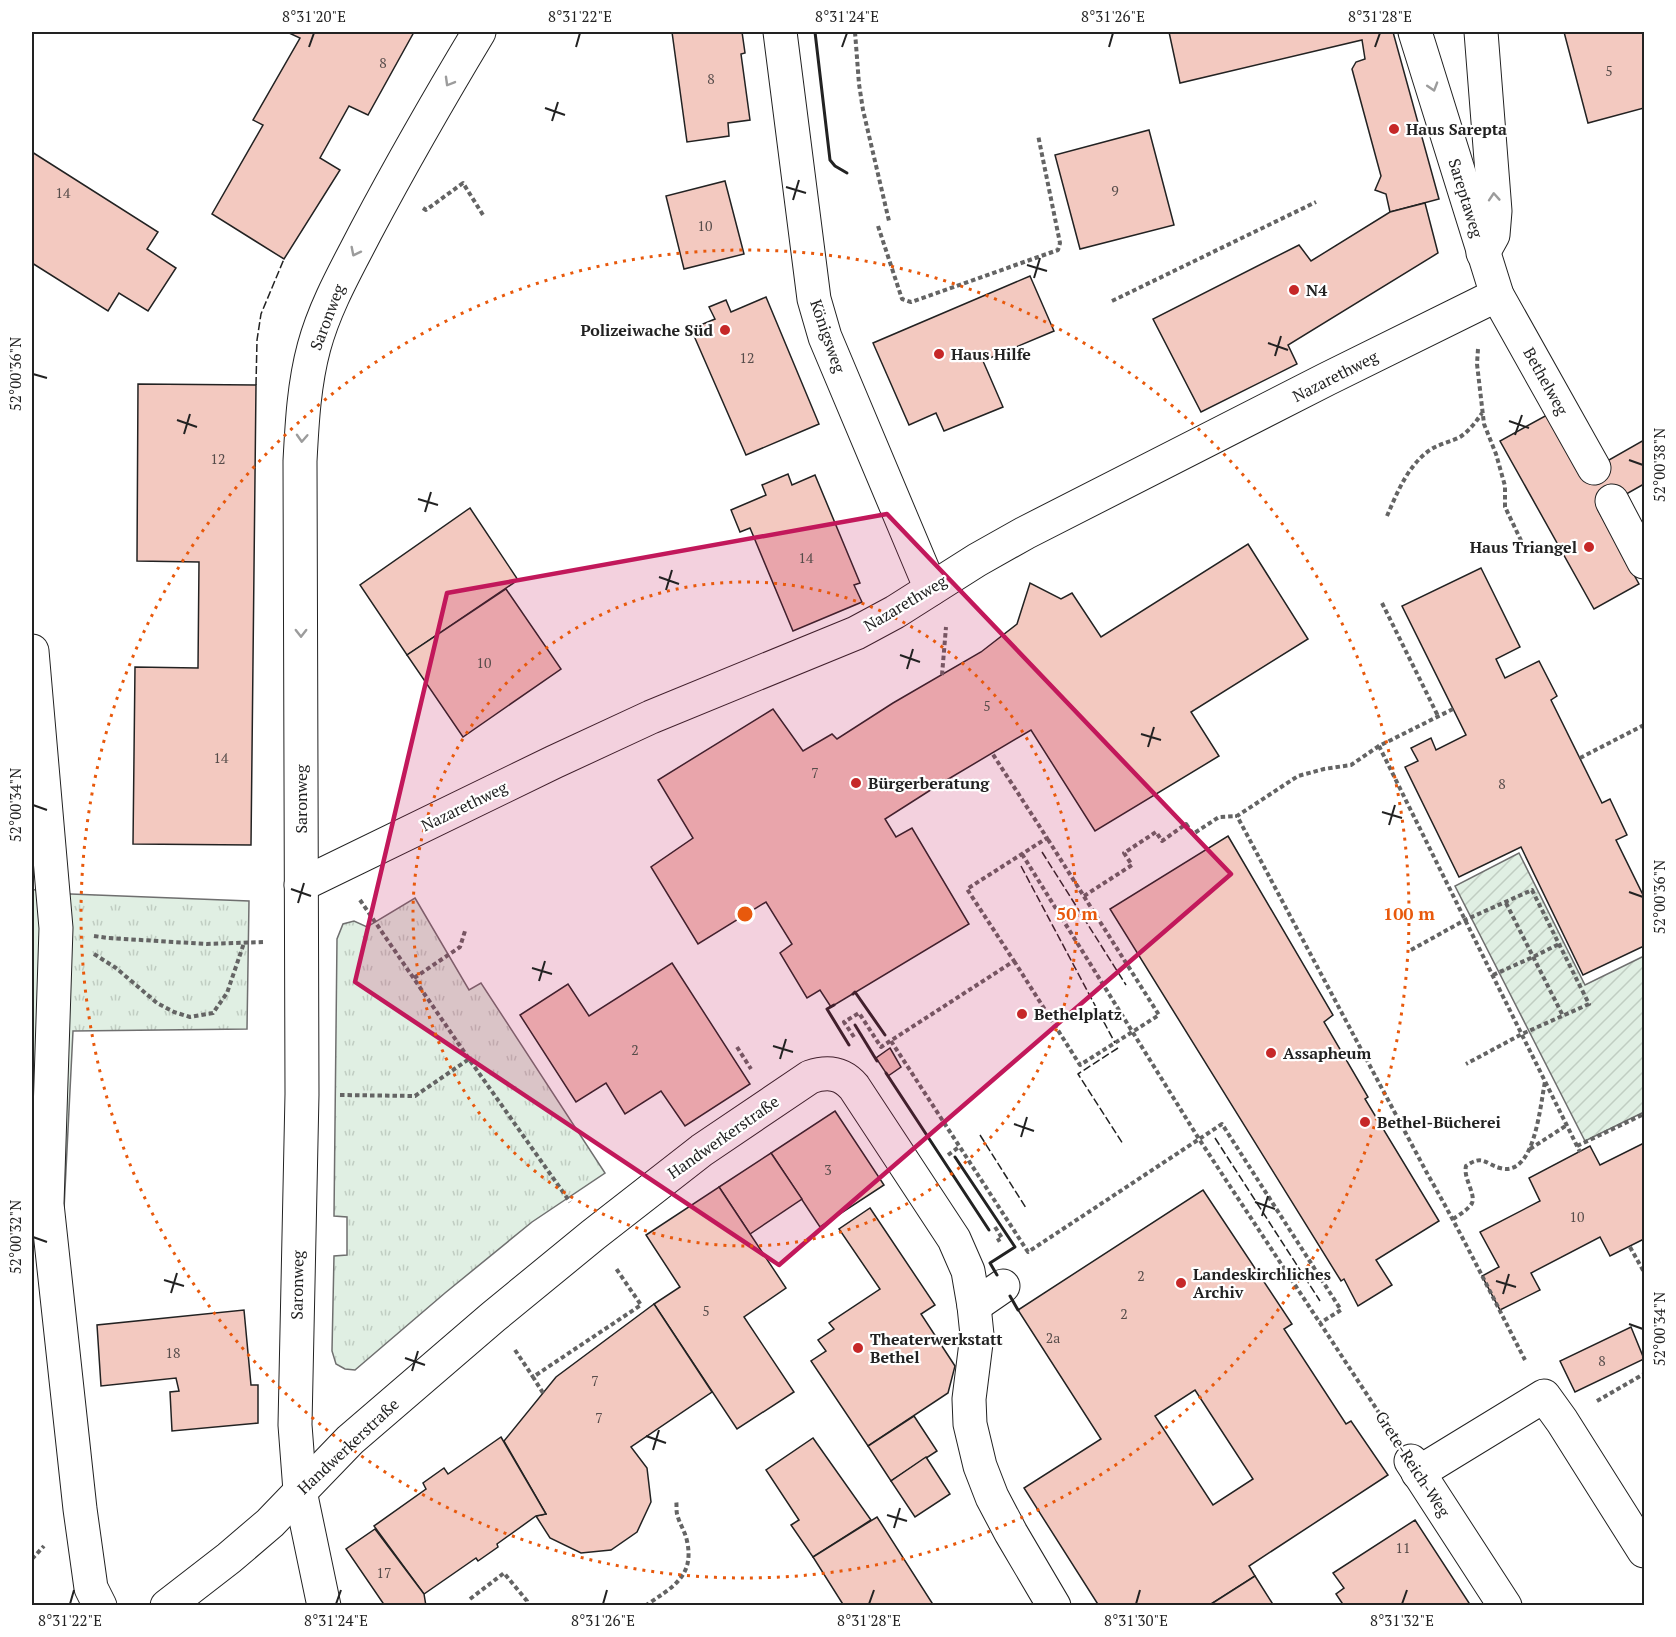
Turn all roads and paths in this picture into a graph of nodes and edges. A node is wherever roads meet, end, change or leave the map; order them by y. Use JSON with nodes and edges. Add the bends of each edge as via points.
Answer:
{"nodes":[{"id":1,"x":479,"y":32,"type":"edge"},
{"id":2,"x":780,"y":32,"type":"edge"},
{"id":3,"x":855,"y":32,"type":"edge"},
{"id":4,"x":1415,"y":32,"type":"edge"},
{"id":5,"x":1481,"y":32,"type":"edge"},
{"id":6,"x":1038,"y":135,"type":"dead end"},
{"id":7,"x":1316,"y":202,"type":"dead end"},
{"id":8,"x":426,"y":210,"type":"dead end"},
{"id":9,"x":483,"y":214,"type":"dead end"},
{"id":10,"x":889,"y":221,"type":"dead end"},
{"id":11,"x":878,"y":226,"type":"dead end"},
{"id":12,"x":1483,"y":253,"type":"junction"},
{"id":13,"x":1489,"y":299,"type":"junction"},
{"id":14,"x":1112,"y":302,"type":"dead end"},
{"id":15,"x":1483,"y":413,"type":"junction"},
{"id":16,"x":1594,"y":468,"type":"dead end"},
{"id":17,"x":1612,"y":501,"type":"dead end"},
{"id":18,"x":1387,"y":516,"type":"dead end"},
{"id":19,"x":1528,"y":555,"type":"dead end"},
{"id":20,"x":1644,"y":562,"type":"edge"},
{"id":21,"x":931,"y":589,"type":"junction"},
{"id":22,"x":1382,"y":603,"type":"dead end"},
{"id":23,"x":32,"y":651,"type":"edge"},
{"id":24,"x":1453,"y":709,"type":"dead end"},
{"id":25,"x":1438,"y":716,"type":"junction"},
{"id":26,"x":1644,"y":725,"type":"edge"},
{"id":27,"x":1378,"y":746,"type":"junction"},
{"id":28,"x":992,"y":753,"type":"dead end"},
{"id":29,"x":1580,"y":758,"type":"dead end"},
{"id":30,"x":1237,"y":816,"type":"junction"},
{"id":31,"x":1047,"y":838,"type":"junction"},
{"id":32,"x":1022,"y":854,"type":"junction"},
{"id":33,"x":337,"y":867,"type":"junction"},
{"id":34,"x":301,"y":885,"type":"junction"},
{"id":35,"x":1084,"y":896,"type":"junction"},
{"id":36,"x":1506,"y":903,"type":"junction"},
{"id":37,"x":1465,"y":920,"type":"junction"},
{"id":38,"x":56,"y":928,"type":"junction"},
{"id":39,"x":465,"y":931,"type":"dead end"},
{"id":40,"x":301,"y":939,"type":"junction"},
{"id":41,"x":244,"y":944,"type":"junction"},
{"id":42,"x":1559,"y":944,"type":"junction"},
{"id":43,"x":1411,"y":950,"type":"dead end"},
{"id":44,"x":1533,"y":957,"type":"junction"},
{"id":45,"x":1014,"y":961,"type":"junction"},
{"id":46,"x":1492,"y":975,"type":"junction"},
{"id":47,"x":414,"y":978,"type":"junction"},
{"id":48,"x":1563,"y":1016,"type":"junction"},
{"id":49,"x":1133,"y":1032,"type":"junction"},
{"id":50,"x":1522,"y":1034,"type":"junction"},
{"id":51,"x":856,"y":1041,"type":"dead end"},
{"id":52,"x":891,"y":1041,"type":"junction"},
{"id":53,"x":469,"y":1059,"type":"junction"},
{"id":54,"x":1466,"y":1064,"type":"dead end"},
{"id":55,"x":1545,"y":1080,"type":"junction"},
{"id":56,"x":339,"y":1095,"type":"dead end"},
{"id":57,"x":1644,"y":1114,"type":"edge"},
{"id":58,"x":1567,"y":1125,"type":"junction"},
{"id":59,"x":1199,"y":1139,"type":"junction"},
{"id":60,"x":1577,"y":1146,"type":"junction"},
{"id":61,"x":959,"y":1147,"type":"junction"},
{"id":62,"x":1529,"y":1150,"type":"junction"},
{"id":63,"x":1580,"y":1152,"type":"dead end"},
{"id":64,"x":951,"y":1159,"type":"dead end"},
{"id":65,"x":1453,"y":1219,"type":"junction"},
{"id":66,"x":593,"y":1235,"type":"junction"},
{"id":67,"x":1629,"y":1247,"type":"dead end"},
{"id":68,"x":1644,"y":1272,"type":"edge"},
{"id":69,"x":1004,"y":1286,"type":"dead end"},
{"id":70,"x":974,"y":1306,"type":"junction"},
{"id":71,"x":1320,"y":1323,"type":"junction"},
{"id":72,"x":1644,"y":1374,"type":"edge"},
{"id":73,"x":543,"y":1393,"type":"dead end"},
{"id":74,"x":1553,"y":1409,"type":"junction"},
{"id":75,"x":1415,"y":1467,"type":"junction"},
{"id":76,"x":300,"y":1491,"type":"junction"},
{"id":77,"x":676,"y":1500,"type":"dead end"},
{"id":78,"x":1644,"y":1551,"type":"edge"},
{"id":79,"x":470,"y":1599,"type":"dead end"},
{"id":80,"x":100,"y":1605,"type":"edge"},
{"id":81,"x":167,"y":1605,"type":"edge"},
{"id":82,"x":324,"y":1605,"type":"edge"},
{"id":83,"x":528,"y":1605,"type":"edge"},
{"id":84,"x":645,"y":1605,"type":"edge"},
{"id":85,"x":1054,"y":1605,"type":"edge"},
{"id":86,"x":1505,"y":1605,"type":"edge"}],
"edges":[{"from":1,"to":34,"type":"street","name":"Saronweg","one_way":true,"via":[[382,201],[335,293],[314,347],[300,461]]},
{"from":2,"to":21,"type":"street","name":"Königsweg","via":[[813,299]]},
{"from":3,"to":10,"type":"path","via":[[863,110]]},
{"from":4,"to":12,"type":"street","name":"Sareptaweg","one_way":true},
{"from":12,"to":5,"type":"street","one_way":true,"via":[[1493,235],[1495,212]]},
{"from":6,"to":11,"type":"path","via":[[1060,243],[1058,250],[911,302],[902,300]]},
{"from":7,"to":14,"type":"path"},
{"from":8,"to":9,"type":"path","via":[[463,183]]},
{"from":12,"to":13,"type":"street","name":"Sareptaweg"},
{"from":13,"to":15,"type":"path","via":[[1477,364]]},
{"from":13,"to":16,"type":"street","name":"Bethelweg"},
{"from":13,"to":21,"type":"street","name":"Nazarethweg","via":[[1025,533]]},
{"from":15,"to":18,"type":"path","via":[[1471,428],[1430,450],[1413,466]]},
{"from":15,"to":19,"type":"path","via":[[1505,486],[1504,507]]},
{"from":17,"to":20,"type":"street"},
{"from":21,"to":33,"type":"street","name":"Nazarethweg","via":[[856,633],[651,717]]},
{"from":22,"to":25,"type":"path"},
{"from":23,"to":38,"type":"street"},
{"from":24,"to":25,"type":"path"},
{"from":25,"to":27,"type":"path"},
{"from":26,"to":29,"type":"path"},
{"from":27,"to":30,"type":"path","via":[[1351,765],[1298,776]]},
{"from":27,"to":37,"type":"path"},
{"from":28,"to":31,"type":"path"},
{"from":30,"to":35,"type":"path","via":[[1219,817],[1193,834],[1186,825],[1162,841],[1156,832],[1124,853],[1132,865]]},
{"from":30,"to":65,"type":"path"},
{"from":31,"to":32,"type":"path"},
{"from":31,"to":35,"type":"path"},
{"from":32,"to":45,"type":"path","via":[[967,890]]},
{"from":32,"to":49,"type":"path","name":"Grete-Reich-Weg"},
{"from":33,"to":34,"type":"street","name":"Nazarethweg"},
{"from":33,"to":47,"type":"path"},
{"from":34,"to":40,"type":"street","name":"Saronweg"},
{"from":35,"to":49,"type":"path","via":[[1159,1015]]},
{"from":36,"to":37,"type":"path"},
{"from":36,"to":42,"type":"path","via":[[1532,890]]},
{"from":36,"to":44,"type":"path"},
{"from":37,"to":43,"type":"path"},
{"from":37,"to":46,"type":"path"},
{"from":38,"to":41,"type":"path","via":[[108,938]]},
{"from":38,"to":41,"type":"path","via":[[116,968],[157,1003],[190,1017],[213,1013],[227,993]]},
{"from":38,"to":80,"type":"street","via":[[47,1204],[80,1509],[91,1588]]},
{"from":39,"to":47,"type":"path","via":[[460,947]]},
{"from":40,"to":41,"type":"path"},
{"from":40,"to":76,"type":"street","name":"Saronweg","via":[[295,1425]]},
{"from":42,"to":44,"type":"path"},
{"from":42,"to":48,"type":"path","via":[[1589,1004]]},
{"from":44,"to":46,"type":"path"},
{"from":44,"to":48,"type":"path"},
{"from":45,"to":49,"type":"path","via":[[1080,1065]]},
{"from":45,"to":52,"type":"path"},
{"from":46,"to":50,"type":"path"},
{"from":47,"to":53,"type":"path"},
{"from":48,"to":50,"type":"path"},
{"from":49,"to":59,"type":"path","name":"Grete-Reich-Weg"},
{"from":50,"to":54,"type":"path"},
{"from":50,"to":55,"type":"path"},
{"from":51,"to":52,"type":"path","via":[[844,1022],[859,1013],[881,1047]]},
{"from":52,"to":61,"type":"path"},
{"from":53,"to":56,"type":"path","via":[[415,1096]]},
{"from":53,"to":66,"type":"path"},
{"from":55,"to":58,"type":"path"},
{"from":55,"to":62,"type":"path"},
{"from":57,"to":60,"type":"path"},
{"from":58,"to":60,"type":"path"},
{"from":58,"to":62,"type":"path"},
{"from":59,"to":61,"type":"path","via":[[1028,1252]]},
{"from":59,"to":71,"type":"path","name":"Grete-Reich-Weg"},
{"from":59,"to":71,"type":"path","via":[[1222,1124],[1341,1310]]},
{"from":60,"to":63,"type":"path"},
{"from":61,"to":64,"type":"path","via":[[948,1154]]},
{"from":62,"to":65,"type":"path","via":[[1519,1166],[1509,1169],[1485,1160],[1466,1166],[1472,1205]]},
{"from":65,"to":74,"type":"path"},
{"from":66,"to":70,"type":"street","name":"Handwerkerstraße","via":[[702,1150],[772,1102],[810,1077],[837,1074],[854,1087],[954,1239],[968,1271]]},
{"from":66,"to":73,"type":"path","via":[[640,1305],[533,1377]]},
{"from":66,"to":76,"type":"street","name":"Handwerkerstraße","via":[[350,1440]]},
{"from":67,"to":68,"type":"path"},
{"from":69,"to":70,"type":"street"},
{"from":70,"to":85,"type":"street","name":"Handwerkerstraße","via":[[977,1335],[969,1399],[970,1424],[980,1466],[1011,1533]]},
{"from":71,"to":75,"type":"path","name":"Grete-Reich-Weg"},
{"from":72,"to":74,"type":"path"},
{"from":74,"to":75,"type":"street"},
{"from":74,"to":78,"type":"street"},
{"from":75,"to":86,"type":"street","name":"Grete-Reich-Weg"},
{"from":76,"to":81,"type":"street","name":"Handwerkerstraße","via":[[262,1530]]},
{"from":76,"to":82,"type":"street","name":"Saronweg"},
{"from":77,"to":84,"type":"path","via":[[687,1540],[686,1572],[678,1583]]},
{"from":79,"to":83,"type":"path","via":[[504,1573]]}]}
